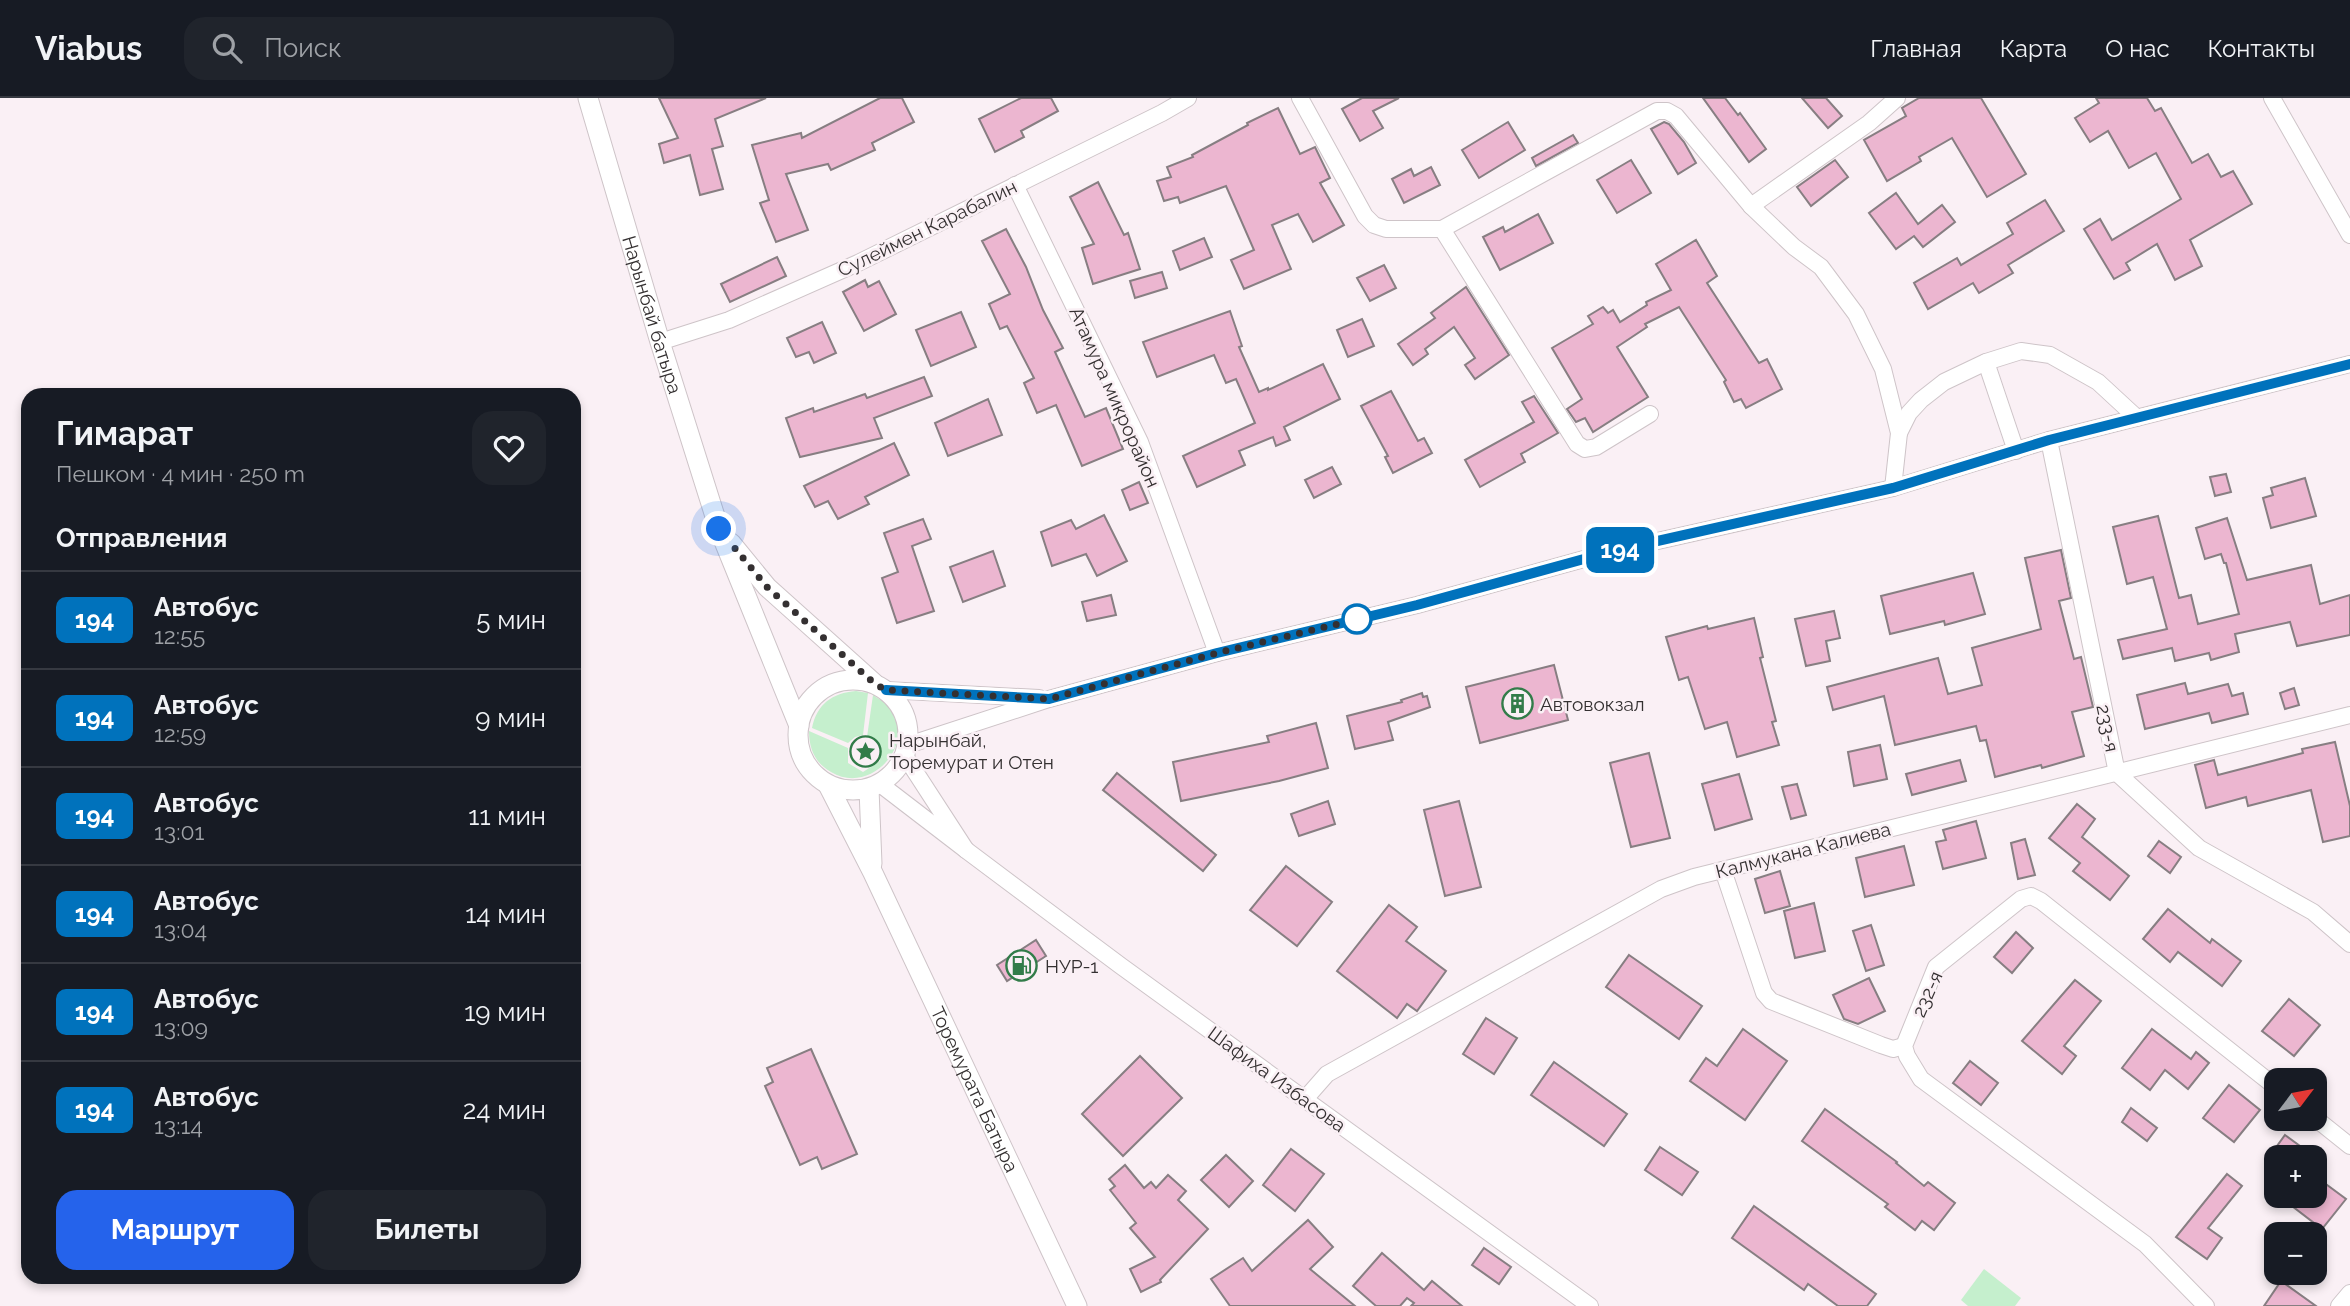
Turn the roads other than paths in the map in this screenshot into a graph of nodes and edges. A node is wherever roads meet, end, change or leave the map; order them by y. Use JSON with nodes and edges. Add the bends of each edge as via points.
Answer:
{"nodes":[{"id":1,"x":588,"y":98,"type":"edge"},
{"id":2,"x":1188,"y":98,"type":"edge"},
{"id":3,"x":1300,"y":98,"type":"edge"},
{"id":4,"x":1897,"y":98,"type":"edge"},
{"id":5,"x":2272,"y":98,"type":"edge"},
{"id":6,"x":1015,"y":185,"type":"junction"},
{"id":7,"x":1751,"y":206,"type":"junction"},
{"id":8,"x":1442,"y":229,"type":"junction"},
{"id":9,"x":2350,"y":235,"type":"edge"},
{"id":10,"x":660,"y":342,"type":"junction"},
{"id":11,"x":1986,"y":362,"type":"junction"},
{"id":12,"x":2350,"y":364,"type":"edge"},
{"id":13,"x":1650,"y":414,"type":"dead end"},
{"id":14,"x":2137,"y":418,"type":"junction"},
{"id":15,"x":1899,"y":433,"type":"junction"},
{"id":16,"x":2049,"y":440,"type":"junction"},
{"id":17,"x":2016,"y":451,"type":"junction"},
{"id":18,"x":1893,"y":488,"type":"junction"},
{"id":19,"x":719,"y":529,"type":"junction"},
{"id":20,"x":1217,"y":653,"type":"junction"},
{"id":21,"x":880,"y":687,"type":"junction"},
{"id":22,"x":1049,"y":699,"type":"junction"},
{"id":23,"x":2350,"y":715,"type":"edge"},
{"id":24,"x":799,"y":726,"type":"junction"},
{"id":25,"x":907,"y":751,"type":"junction"},
{"id":26,"x":2117,"y":772,"type":"junction"},
{"id":27,"x":828,"y":785,"type":"junction"},
{"id":28,"x":875,"y":786,"type":"junction"},
{"id":29,"x":966,"y":850,"type":"junction"},
{"id":30,"x":1723,"y":870,"type":"junction"},
{"id":31,"x":873,"y":873,"type":"junction"},
{"id":32,"x":2350,"y":944,"type":"edge"},
{"id":33,"x":1905,"y":1046,"type":"junction"},
{"id":34,"x":2264,"y":1078,"type":"edge"},
{"id":35,"x":1305,"y":1099,"type":"junction"},
{"id":36,"x":2328,"y":1128,"type":"edge"},
{"id":37,"x":2350,"y":1146,"type":"edge"},
{"id":38,"x":2350,"y":1293,"type":"edge"},
{"id":39,"x":1077,"y":1306,"type":"edge"},
{"id":40,"x":1590,"y":1306,"type":"edge"},
{"id":41,"x":2206,"y":1306,"type":"edge"},
{"id":42,"x":2339,"y":1306,"type":"edge"}],
"edges":[{"from":1,"to":10,"type":"street","name":"Нарынбай батыра"},
{"from":2,"to":6,"type":"street","name":"Сулеймен Карабалин"},
{"from":3,"to":8,"type":"street","via":[[1374,225]]},
{"from":4,"to":7,"type":"street","via":[[1869,124]]},
{"from":5,"to":9,"type":"street"},
{"from":6,"to":10,"type":"street","name":"Сулеймен Карабалин","via":[[729,320]]},
{"from":6,"to":20,"type":"street","name":"Атамура микрорайон","via":[[1140,442]]},
{"from":7,"to":8,"type":"street","via":[[1676,116],[1657,111]]},
{"from":7,"to":15,"type":"street","via":[[1821,267],[1856,314],[1883,369]]},
{"from":8,"to":13,"type":"street","via":[[1577,444],[1585,449],[1596,447]]},
{"from":10,"to":19,"type":"street","name":"Нарынбай батыра"},
{"from":11,"to":14,"type":"street","via":[[2021,351],[2050,355],[2098,382]]},
{"from":11,"to":15,"type":"street","via":[[1944,382],[1921,400]]},
{"from":11,"to":17,"type":"street"},
{"from":12,"to":14,"type":"street"},
{"from":14,"to":16,"type":"street"},
{"from":15,"to":18,"type":"street"},
{"from":16,"to":17,"type":"street"},
{"from":16,"to":26,"type":"street","name":"233-я"},
{"from":17,"to":18,"type":"street"},
{"from":18,"to":20,"type":"street","via":[[1613,551]]},
{"from":19,"to":21,"type":"street","via":[[767,587]]},
{"from":19,"to":24,"type":"street","name":"Нарынбай батыра"},
{"from":20,"to":22,"type":"street"},
{"from":21,"to":22,"type":"street"},
{"from":21,"to":24,"type":"street","via":[[850,680],[827,686],[808,703]]},
{"from":21,"to":25,"type":"street","via":[[895,698],[907,720]]},
{"from":22,"to":25,"type":"street"},
{"from":23,"to":26,"type":"street","name":"Калмукана Калиева"},
{"from":24,"to":27,"type":"street","via":[[800,750],[808,768]]},
{"from":25,"to":28,"type":"street","via":[[891,777]]},
{"from":25,"to":29,"type":"street"},
{"from":26,"to":30,"type":"street","name":"Калмукана Калиева"},
{"from":26,"to":32,"type":"street","name":"233-я","via":[[2199,848],[2313,912]]},
{"from":27,"to":28,"type":"street","via":[[844,790]]},
{"from":27,"to":31,"type":"street","name":"Торемурата Батыра"},
{"from":28,"to":29,"type":"street","name":"Шафиха Избасова"},
{"from":28,"to":31,"type":"street"},
{"from":29,"to":35,"type":"street","name":"Шафиха Избасова"},
{"from":30,"to":33,"type":"street","via":[[1764,993],[1771,1001],[1881,1045]]},
{"from":30,"to":35,"type":"street","name":"Калмукана Калиева","via":[[1661,889],[1327,1074]]},
{"from":31,"to":39,"type":"street","name":"Торемурата Батыра"},
{"from":33,"to":34,"type":"street","name":"232-я","via":[[1936,967],[2021,899],[2031,896]]},
{"from":33,"to":41,"type":"street","via":[[1921,1079],[2145,1244]]},
{"from":35,"to":40,"type":"street","name":"Шафиха Избасова"},
{"from":36,"to":37,"type":"street"},
{"from":38,"to":42,"type":"street"}]}
